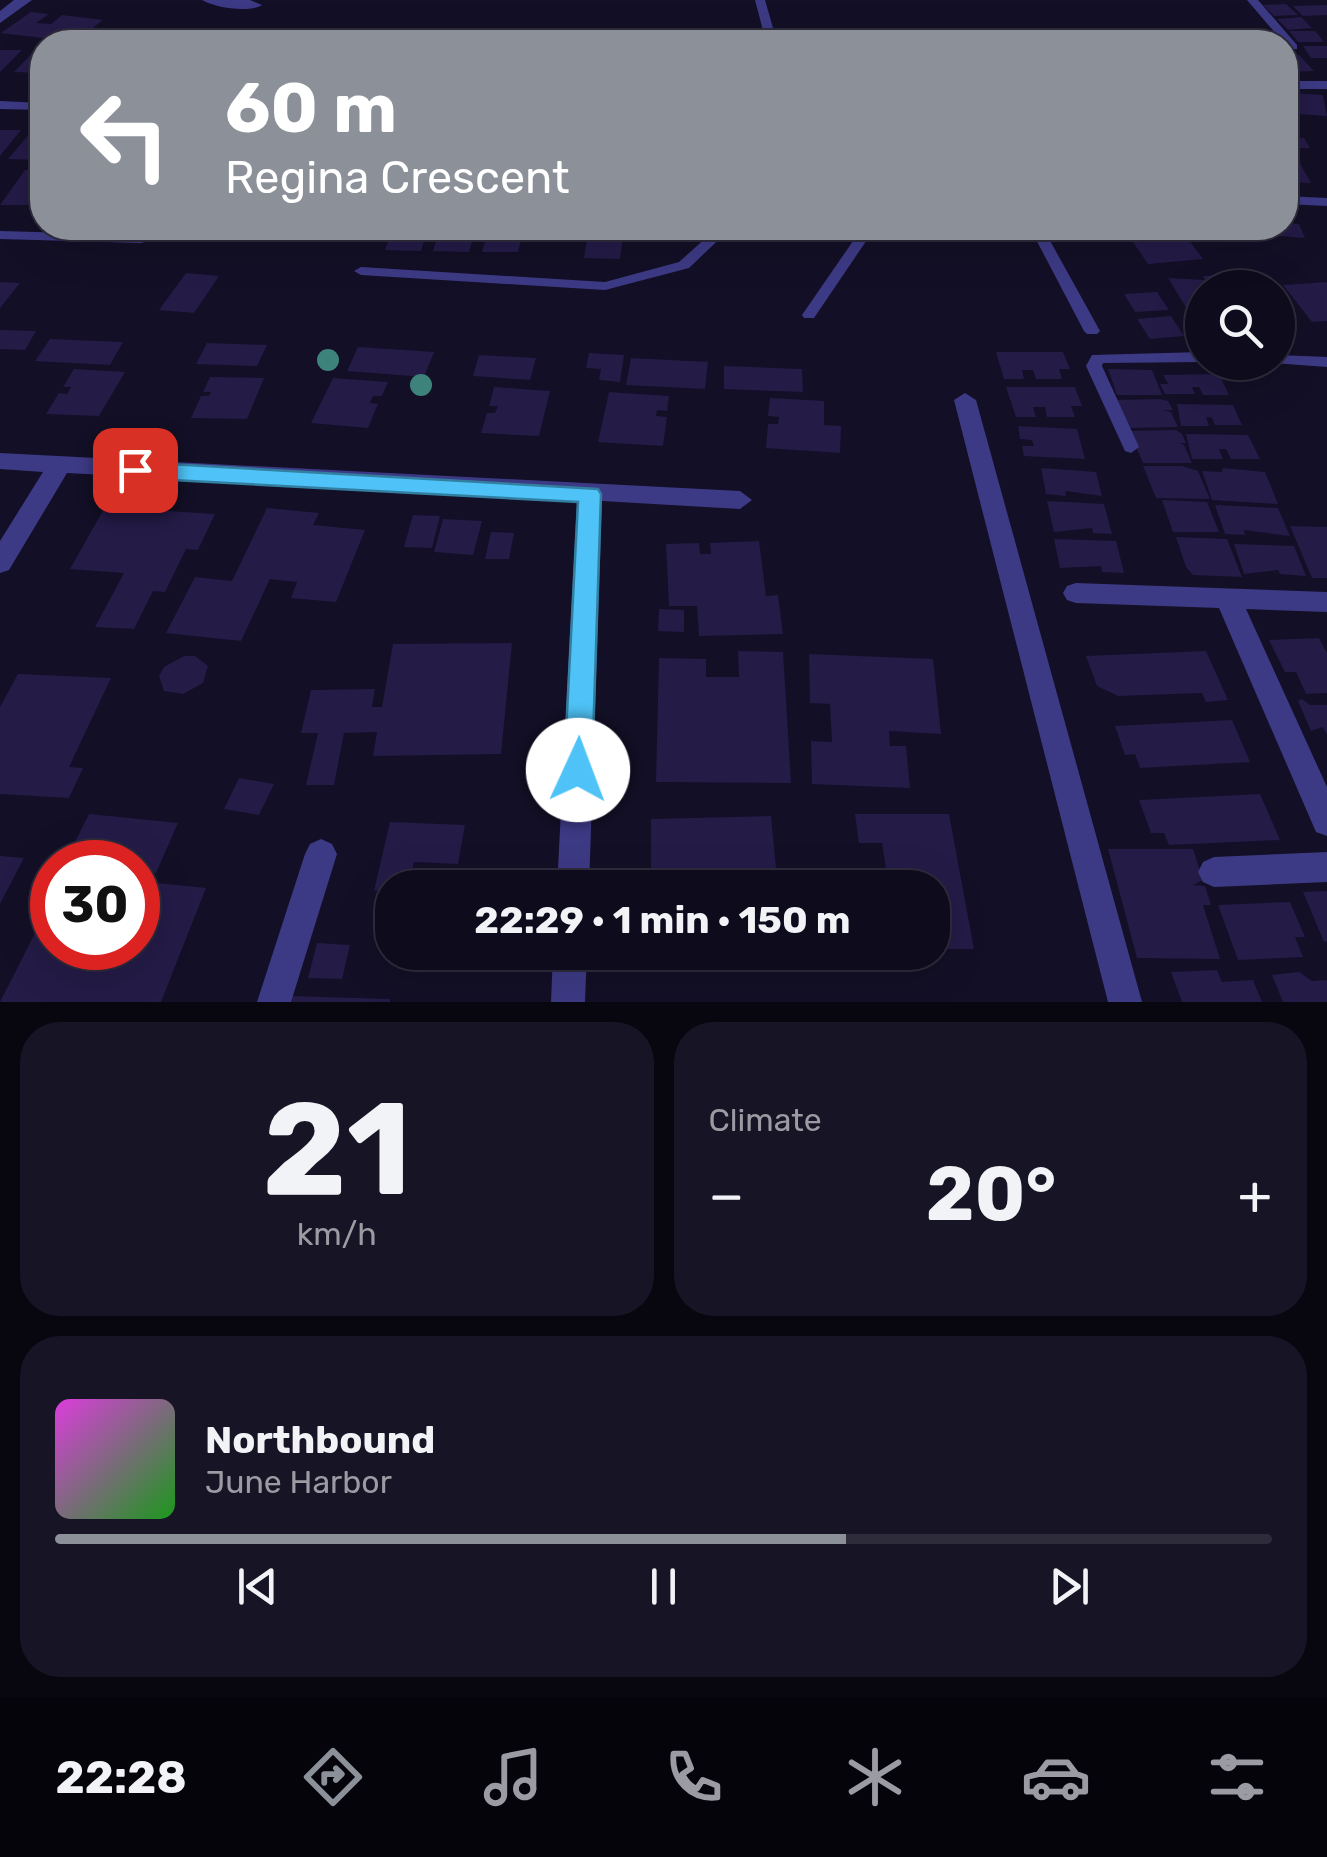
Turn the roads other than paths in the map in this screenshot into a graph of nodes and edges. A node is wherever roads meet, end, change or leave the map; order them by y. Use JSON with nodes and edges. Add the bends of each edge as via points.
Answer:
{"nodes":[{"id":1,"x":24,"y":0,"type":"edge"},
{"id":2,"x":210,"y":0,"type":"edge"},
{"id":3,"x":760,"y":0,"type":"edge"},
{"id":4,"x":1252,"y":0,"type":"edge"},
{"id":5,"x":254,"y":5,"type":"dead end"},
{"id":6,"x":0,"y":18,"type":"edge"},
{"id":7,"x":769,"y":30,"type":"edge"},
{"id":8,"x":1279,"y":30,"type":"edge"},
{"id":9,"x":1298,"y":84,"type":"edge"},
{"id":10,"x":1327,"y":85,"type":"edge"},
{"id":11,"x":0,"y":106,"type":"edge"},
{"id":12,"x":30,"y":107,"type":"edge"},
{"id":13,"x":1298,"y":201,"type":"edge"},
{"id":14,"x":1327,"y":202,"type":"edge"},
{"id":15,"x":0,"y":235,"type":"edge"},
{"id":16,"x":30,"y":236,"type":"edge"},
{"id":17,"x":711,"y":240,"type":"edge"},
{"id":18,"x":860,"y":240,"type":"edge"},
{"id":19,"x":1043,"y":240,"type":"edge"},
{"id":20,"x":361,"y":271,"type":"dead end"},
{"id":21,"x":809,"y":315,"type":"dead end"},
{"id":22,"x":1092,"y":331,"type":"dead end"},
{"id":23,"x":1185,"y":357,"type":"edge"},
{"id":24,"x":1295,"y":361,"type":"edge"},
{"id":25,"x":1327,"y":362,"type":"edge"},
{"id":26,"x":965,"y":400,"type":"dead end"},
{"id":27,"x":1130,"y":447,"type":"dead end"},
{"id":28,"x":0,"y":461,"type":"edge"},
{"id":29,"x":59,"y":466,"type":"junction"},
{"id":30,"x":590,"y":494,"type":"junction"},
{"id":31,"x":740,"y":500,"type":"dead end"},
{"id":32,"x":0,"y":563,"type":"edge"},
{"id":33,"x":1076,"y":593,"type":"dead end"},
{"id":34,"x":1228,"y":599,"type":"junction"},
{"id":35,"x":1327,"y":602,"type":"edge"},
{"id":36,"x":1327,"y":822,"type":"edge"},
{"id":37,"x":321,"y":854,"type":"dead end"},
{"id":38,"x":1327,"y":867,"type":"edge"},
{"id":39,"x":574,"y":870,"type":"edge"},
{"id":40,"x":1214,"y":872,"type":"dead end"},
{"id":41,"x":569,"y":970,"type":"edge"},
{"id":42,"x":274,"y":1002,"type":"edge"},
{"id":43,"x":568,"y":1002,"type":"edge"},
{"id":44,"x":1125,"y":1002,"type":"edge"}],
"edges":[{"from":1,"to":6,"type":"street"},
{"from":2,"to":5,"type":"street"},
{"from":3,"to":7,"type":"lane"},
{"from":4,"to":8,"type":"lane"},
{"from":9,"to":10,"type":"lane"},
{"from":11,"to":12,"type":"lane"},
{"from":13,"to":14,"type":"lane"},
{"from":15,"to":16,"type":"lane"},
{"from":17,"to":20,"type":"lane","via":[[684,265],[605,286]]},
{"from":18,"to":21,"type":"lane"},
{"from":19,"to":22,"type":"lane"},
{"from":23,"to":27,"type":"lane","via":[[1097,358],[1094,366]]},
{"from":24,"to":25,"type":"lane"},
{"from":26,"to":44,"type":"street"},
{"from":28,"to":29,"type":"street"},
{"from":29,"to":30,"type":"street"},
{"from":29,"to":32,"type":"street"},
{"from":30,"to":31,"type":"street"},
{"from":30,"to":39,"type":"street"},
{"from":33,"to":34,"type":"street"},
{"from":34,"to":35,"type":"street"},
{"from":34,"to":36,"type":"street"},
{"from":37,"to":42,"type":"street"},
{"from":38,"to":40,"type":"street"},
{"from":41,"to":43,"type":"street"}]}
